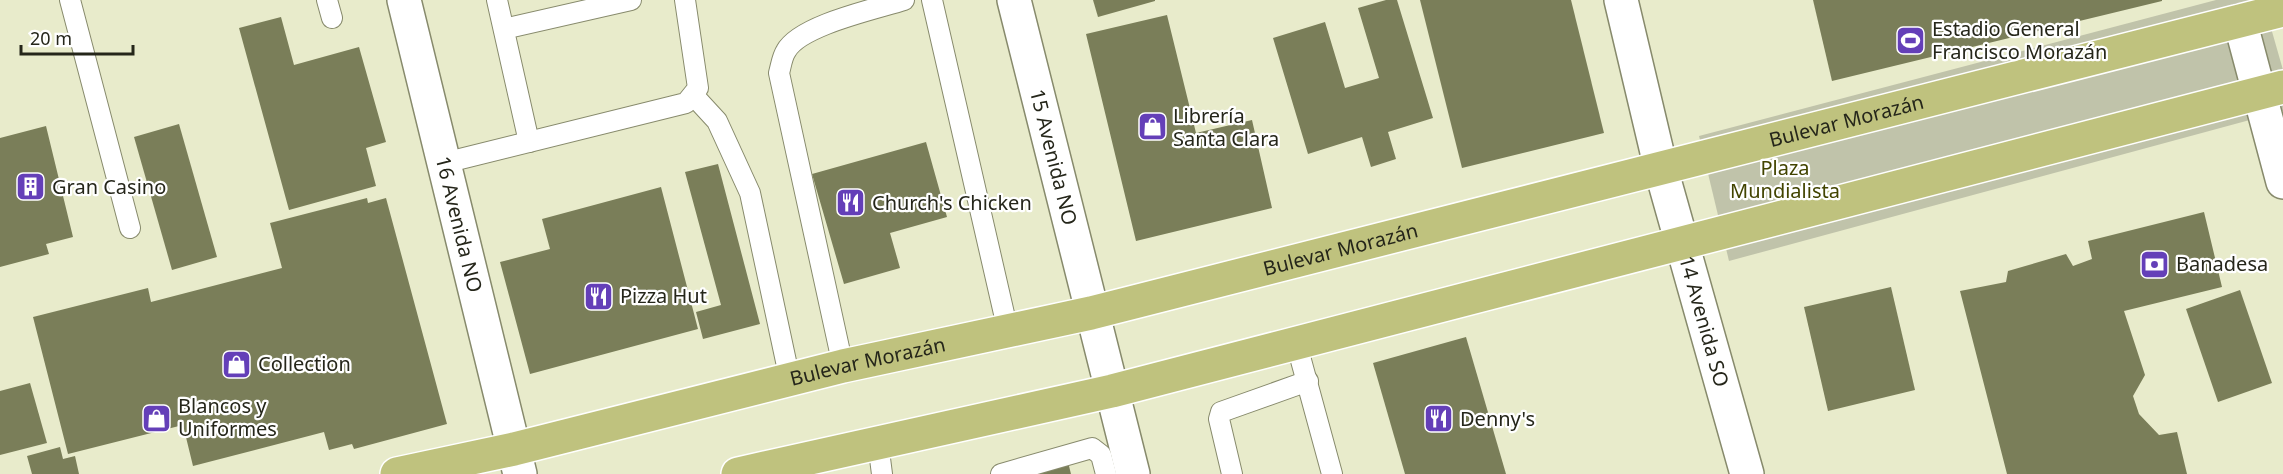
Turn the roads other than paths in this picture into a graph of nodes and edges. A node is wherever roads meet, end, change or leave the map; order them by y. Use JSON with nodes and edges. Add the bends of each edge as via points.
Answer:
{"nodes":[{"id":1,"x":70,"y":0,"type":"edge"},
{"id":2,"x":404,"y":0,"type":"edge"},
{"id":3,"x":497,"y":0,"type":"edge"},
{"id":4,"x":631,"y":0,"type":"edge"},
{"id":5,"x":685,"y":0,"type":"edge"},
{"id":6,"x":904,"y":0,"type":"edge"},
{"id":7,"x":932,"y":0,"type":"edge"},
{"id":8,"x":1014,"y":0,"type":"edge"},
{"id":9,"x":1621,"y":0,"type":"edge"},
{"id":10,"x":2283,"y":10,"type":"edge"},
{"id":11,"x":2240,"y":21,"type":"junction"},
{"id":12,"x":504,"y":29,"type":"junction"},
{"id":13,"x":2272,"y":90,"type":"edge"},
{"id":14,"x":694,"y":96,"type":"junction"},
{"id":15,"x":529,"y":142,"type":"junction"},
{"id":16,"x":444,"y":163,"type":"junction"},
{"id":17,"x":1661,"y":169,"type":"junction"},
{"id":18,"x":2283,"y":182,"type":"edge"},
{"id":19,"x":130,"y":228,"type":"dead end"},
{"id":20,"x":1683,"y":245,"type":"junction"},
{"id":21,"x":1091,"y":314,"type":"junction"},
{"id":22,"x":1008,"y":331,"type":"junction"},
{"id":23,"x":1296,"y":342,"type":"junction"},
{"id":24,"x":843,"y":366,"type":"junction"},
{"id":25,"x":790,"y":380,"type":"junction"},
{"id":26,"x":1308,"y":381,"type":"junction"},
{"id":27,"x":1112,"y":392,"type":"junction"},
{"id":28,"x":880,"y":458,"type":"edge"},
{"id":29,"x":517,"y":462,"type":"edge"},
{"id":30,"x":397,"y":474,"type":"edge"},
{"id":31,"x":738,"y":474,"type":"edge"},
{"id":32,"x":1002,"y":474,"type":"edge"},
{"id":33,"x":1106,"y":474,"type":"edge"},
{"id":34,"x":1133,"y":474,"type":"edge"},
{"id":35,"x":1233,"y":474,"type":"edge"},
{"id":36,"x":1332,"y":474,"type":"edge"},
{"id":37,"x":1747,"y":474,"type":"edge"}],
"edges":[{"from":1,"to":19,"type":"lane"},
{"from":2,"to":16,"type":"street","name":"16 Avenida NO"},
{"from":3,"to":12,"type":"lane"},
{"from":4,"to":12,"type":"lane"},
{"from":5,"to":14,"type":"lane","via":[[698,88]]},
{"from":6,"to":24,"type":"lane","via":[[824,24],[803,36],[786,50],[779,73]]},
{"from":7,"to":22,"type":"lane"},
{"from":8,"to":21,"type":"street","name":"15 Avenida NO"},
{"from":9,"to":17,"type":"street","name":"14 Avenida SO"},
{"from":10,"to":11,"type":"main road","name":"Bulevar Morazán"},
{"from":11,"to":13,"type":"street"},
{"from":11,"to":17,"type":"main road","name":"Bulevar Morazán"},
{"from":12,"to":15,"type":"lane"},
{"from":13,"to":18,"type":"street"},
{"from":13,"to":20,"type":"main road"},
{"from":14,"to":15,"type":"lane","via":[[686,103]]},
{"from":14,"to":25,"type":"lane","via":[[717,121],[750,193]]},
{"from":15,"to":16,"type":"lane"},
{"from":16,"to":29,"type":"street","name":"16 Avenida NO"},
{"from":17,"to":20,"type":"street","name":"14 Avenida SO"},
{"from":17,"to":21,"type":"main road","name":"Bulevar Morazán"},
{"from":20,"to":23,"type":"main road"},
{"from":20,"to":37,"type":"street","name":"14 Avenida SO"},
{"from":21,"to":22,"type":"main road","name":"Bulevar Morazán"},
{"from":21,"to":27,"type":"street","name":"15 Avenida NO"},
{"from":22,"to":24,"type":"main road","name":"Bulevar Morazán"},
{"from":23,"to":26,"type":"lane"},
{"from":23,"to":27,"type":"main road"},
{"from":24,"to":25,"type":"main road","name":"Bulevar Morazán"},
{"from":25,"to":29,"type":"main road","name":"Bulevar Morazán"},
{"from":26,"to":35,"type":"lane","via":[[1221,412],[1219,419]]},
{"from":26,"to":36,"type":"lane"},
{"from":27,"to":28,"type":"main road"},
{"from":27,"to":34,"type":"street","name":"15 Avenida NO"},
{"from":28,"to":31,"type":"main road"},
{"from":29,"to":30,"type":"main road","name":"Bulevar Morazán"},
{"from":32,"to":33,"type":"lane","via":[[1092,448],[1101,455]]}]}
